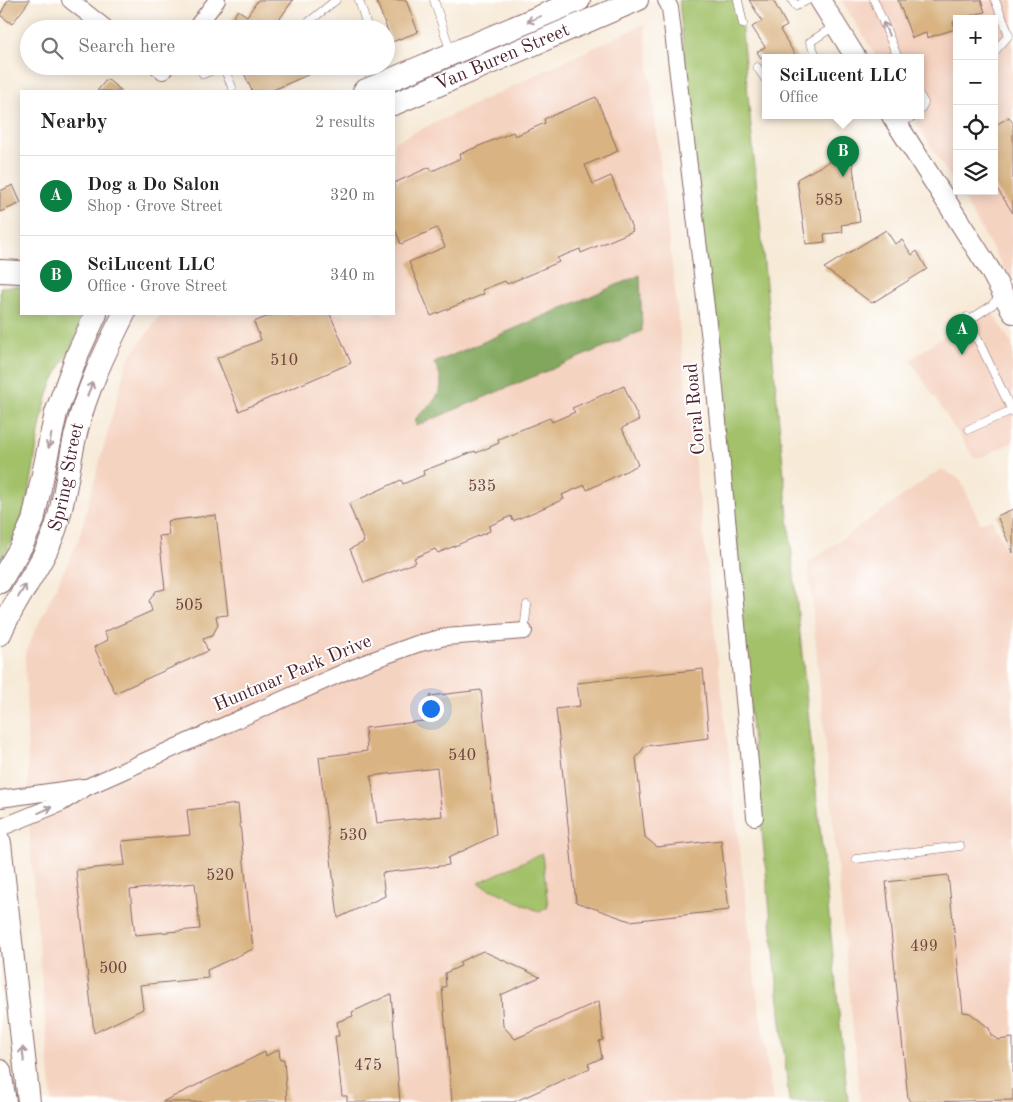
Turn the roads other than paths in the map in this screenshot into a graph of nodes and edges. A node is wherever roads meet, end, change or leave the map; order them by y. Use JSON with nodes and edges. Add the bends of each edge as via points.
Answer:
{"nodes":[{"id":1,"x":70,"y":0,"type":"edge"},
{"id":2,"x":217,"y":0,"type":"edge"},
{"id":3,"x":336,"y":0,"type":"edge"},
{"id":4,"x":358,"y":0,"type":"edge"},
{"id":5,"x":434,"y":0,"type":"edge"},
{"id":6,"x":579,"y":0,"type":"edge"},
{"id":7,"x":637,"y":0,"type":"edge"},
{"id":8,"x":666,"y":0,"type":"edge"},
{"id":9,"x":738,"y":0,"type":"edge"},
{"id":10,"x":792,"y":0,"type":"edge"},
{"id":11,"x":808,"y":0,"type":"edge"},
{"id":12,"x":820,"y":0,"type":"edge"},
{"id":13,"x":874,"y":0,"type":"edge"},
{"id":14,"x":995,"y":0,"type":"edge"},
{"id":15,"x":96,"y":20,"type":"edge"},
{"id":16,"x":202,"y":20,"type":"edge"},
{"id":17,"x":311,"y":20,"type":"edge"},
{"id":18,"x":365,"y":20,"type":"edge"},
{"id":19,"x":743,"y":24,"type":"dead end"},
{"id":20,"x":836,"y":26,"type":"junction"},
{"id":21,"x":998,"y":47,"type":"edge"},
{"id":22,"x":815,"y":54,"type":"edge"},
{"id":23,"x":854,"y":54,"type":"edge"},
{"id":24,"x":896,"y":54,"type":"edge"},
{"id":25,"x":457,"y":65,"type":"junction"},
{"id":26,"x":757,"y":67,"type":"dead end"},
{"id":27,"x":762,"y":74,"type":"edge"},
{"id":28,"x":227,"y":75,"type":"edge"},
{"id":29,"x":232,"y":87,"type":"dead end"},
{"id":30,"x":368,"y":90,"type":"edge"},
{"id":31,"x":395,"y":103,"type":"edge"},
{"id":32,"x":901,"y":119,"type":"edge"},
{"id":33,"x":0,"y":272,"type":"edge"},
{"id":34,"x":20,"y":272,"type":"edge"},
{"id":35,"x":1008,"y":290,"type":"edge"},
{"id":36,"x":1013,"y":313,"type":"edge"},
{"id":37,"x":96,"y":315,"type":"edge"},
{"id":38,"x":124,"y":315,"type":"edge"},
{"id":39,"x":1012,"y":411,"type":"edge"},
{"id":40,"x":969,"y":430,"type":"dead end"},
{"id":41,"x":0,"y":582,"type":"edge"},
{"id":42,"x":527,"y":605,"type":"dead end"},
{"id":43,"x":1,"y":627,"type":"edge"},
{"id":44,"x":524,"y":631,"type":"joint"},
{"id":45,"x":87,"y":787,"type":"junction"},
{"id":46,"x":0,"y":799,"type":"edge"},
{"id":47,"x":755,"y":817,"type":"dead end"},
{"id":48,"x":0,"y":828,"type":"edge"},
{"id":49,"x":0,"y":843,"type":"edge"},
{"id":50,"x":960,"y":846,"type":"dead end"},
{"id":51,"x":856,"y":858,"type":"dead end"},
{"id":52,"x":0,"y":1071,"type":"edge"},
{"id":53,"x":5,"y":1102,"type":"edge"},
{"id":54,"x":29,"y":1102,"type":"edge"}],
"edges":[{"from":1,"to":15,"type":"street"},
{"from":2,"to":16,"type":"street"},
{"from":3,"to":17,"type":"lane"},
{"from":4,"to":18,"type":"lane"},
{"from":5,"to":25,"type":"lane"},
{"from":6,"to":25,"type":"main road","name":"Van Buren Street","one_way":true},
{"from":7,"to":25,"type":"main road","name":"Van Buren Street"},
{"from":8,"to":47,"type":"street","name":"Coral Road","via":[[670,8],[710,339]]},
{"from":9,"to":19,"type":"lane"},
{"from":10,"to":11,"type":"lane","via":[[796,6]]},
{"from":12,"to":20,"type":"street"},
{"from":24,"to":13,"type":"lane","one_way":true},
{"from":14,"to":21,"type":"lane","via":[[1009,35]]},
{"from":20,"to":22,"type":"lane","via":[[810,42]]},
{"from":20,"to":23,"type":"street"},
{"from":25,"to":30,"type":"main road","name":"Van Buren Street"},
{"from":25,"to":31,"type":"main road","name":"Van Buren Street"},
{"from":26,"to":27,"type":"lane"},
{"from":28,"to":29,"type":"lane"},
{"from":32,"to":35,"type":"street","via":[[990,270]]},
{"from":33,"to":34,"type":"main road"},
{"from":35,"to":36,"type":"street"},
{"from":35,"to":39,"type":"lane","via":[[967,319]]},
{"from":37,"to":41,"type":"main road","name":"Spring Street","one_way":true,"via":[[56,413],[34,521]]},
{"from":43,"to":38,"type":"main road","name":"Spring Street","one_way":true,"via":[[54,532],[83,406]]},
{"from":39,"to":40,"type":"lane"},
{"from":42,"to":44,"type":"lane"},
{"from":44,"to":45,"type":"street","name":"Huntmar Park Drive","via":[[446,637],[417,644],[362,664]]},
{"from":45,"to":46,"type":"street","name":"Huntmar Park Drive"},
{"from":48,"to":45,"type":"street","name":"Huntmar Park Drive","one_way":true,"via":[[61,803]]},
{"from":54,"to":49,"type":"main road","one_way":true},
{"from":50,"to":51,"type":"lane"},
{"from":52,"to":53,"type":"main road"}]}
